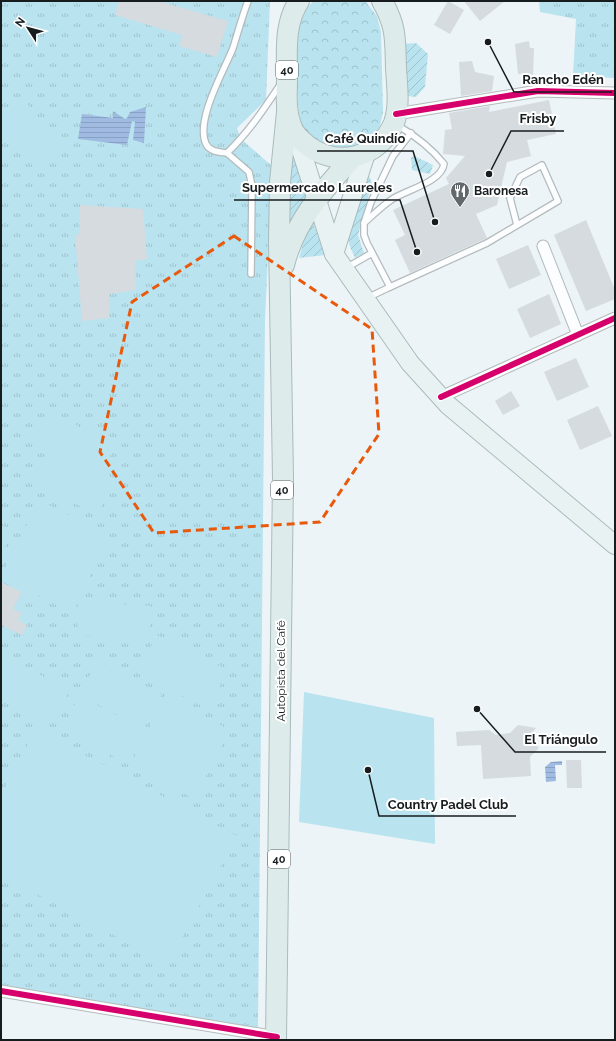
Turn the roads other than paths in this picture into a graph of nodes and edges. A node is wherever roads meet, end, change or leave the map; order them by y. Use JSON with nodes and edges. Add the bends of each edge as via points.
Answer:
{"nodes":[{"id":1,"x":248,"y":1,"type":"edge"},
{"id":2,"x":285,"y":1,"type":"edge"},
{"id":3,"x":299,"y":1,"type":"edge"},
{"id":4,"x":382,"y":1,"type":"edge"},
{"id":5,"x":397,"y":1,"type":"edge"},
{"id":6,"x":287,"y":27,"type":"junction"},
{"id":7,"x":394,"y":32,"type":"junction"},
{"id":8,"x":287,"y":75,"type":"junction"},
{"id":9,"x":615,"y":93,"type":"edge"},
{"id":10,"x":287,"y":112,"type":"junction"},
{"id":11,"x":395,"y":118,"type":"junction"},
{"id":12,"x":411,"y":133,"type":"junction"},
{"id":13,"x":297,"y":137,"type":"junction"},
{"id":14,"x":227,"y":153,"type":"junction"},
{"id":15,"x":360,"y":155,"type":"junction"},
{"id":16,"x":317,"y":197,"type":"junction"},
{"id":17,"x":364,"y":223,"type":"junction"},
{"id":18,"x":517,"y":225,"type":"junction"},
{"id":19,"x":543,"y":246,"type":"dead end"},
{"id":20,"x":372,"y":253,"type":"junction"},
{"id":21,"x":334,"y":254,"type":"junction"},
{"id":22,"x":344,"y":269,"type":"junction"},
{"id":23,"x":251,"y":274,"type":"dead end"},
{"id":24,"x":390,"y":287,"type":"junction"},
{"id":25,"x":364,"y":299,"type":"junction"},
{"id":26,"x":280,"y":301,"type":"junction"},
{"id":27,"x":615,"y":318,"type":"edge"},
{"id":28,"x":578,"y":335,"type":"junction"},
{"id":29,"x":441,"y":397,"type":"junction"},
{"id":30,"x":615,"y":546,"type":"edge"},
{"id":31,"x":1,"y":991,"type":"edge"},
{"id":32,"x":276,"y":1038,"type":"edge"}],
"edges":[{"from":1,"to":14,"type":"lane","via":[[206,113],[204,136],[207,145],[214,151]]},
{"from":2,"to":6,"type":"main road","number":"40"},
{"from":3,"to":6,"type":"highway","number":"40","via":[[292,11]]},
{"from":4,"to":7,"type":"highway","via":[[392,18]]},
{"from":5,"to":7,"type":"highway"},
{"from":6,"to":8,"type":"highway","number":"40"},
{"from":7,"to":11,"type":"highway"},
{"from":8,"to":10,"type":"highway","number":"40"},
{"from":8,"to":14,"type":"lane","via":[[259,117]]},
{"from":9,"to":11,"type":"street","via":[[538,91]]},
{"from":10,"to":13,"type":"highway","number":"40"},
{"from":10,"to":26,"type":"highway","name":"Autopista del Café","number":"40","via":[[280,182]]},
{"from":11,"to":12,"type":"lane"},
{"from":11,"to":15,"type":"highway","number":"40","via":[[386,137]]},
{"from":12,"to":17,"type":"lane","via":[[393,156]]},
{"from":12,"to":17,"type":"lane","via":[[439,158],[444,164],[443,170],[434,179],[392,199]]},
{"from":13,"to":15,"type":"highway","number":"40","via":[[319,154],[336,158]]},
{"from":13,"to":16,"type":"main road"},
{"from":14,"to":23,"type":"lane","via":[[249,172],[252,186]]},
{"from":15,"to":16,"type":"highway","name":"Autopista del Café","number":"40"},
{"from":15,"to":21,"type":"main road"},
{"from":16,"to":21,"type":"main road"},
{"from":16,"to":26,"type":"highway","name":"Autopista del Café","number":"40","via":[[296,229],[284,264]]},
{"from":17,"to":20,"type":"lane","via":[[364,235]]},
{"from":18,"to":18,"type":"lane","via":[[558,201],[542,165],[520,177],[510,198]]},
{"from":18,"to":24,"type":"lane","via":[[487,243]]},
{"from":19,"to":28,"type":"street"},
{"from":20,"to":22,"type":"lane"},
{"from":20,"to":24,"type":"lane"},
{"from":21,"to":22,"type":"main road"},
{"from":22,"to":25,"type":"main road"},
{"from":24,"to":25,"type":"lane"},
{"from":25,"to":29,"type":"main road","via":[[410,363]]},
{"from":26,"to":32,"type":"highway","name":"Autopista del Café","number":"40","via":[[282,486]]},
{"from":27,"to":28,"type":"street"},
{"from":28,"to":29,"type":"street"},
{"from":29,"to":30,"type":"main road"},
{"from":31,"to":32,"type":"street"}]}
